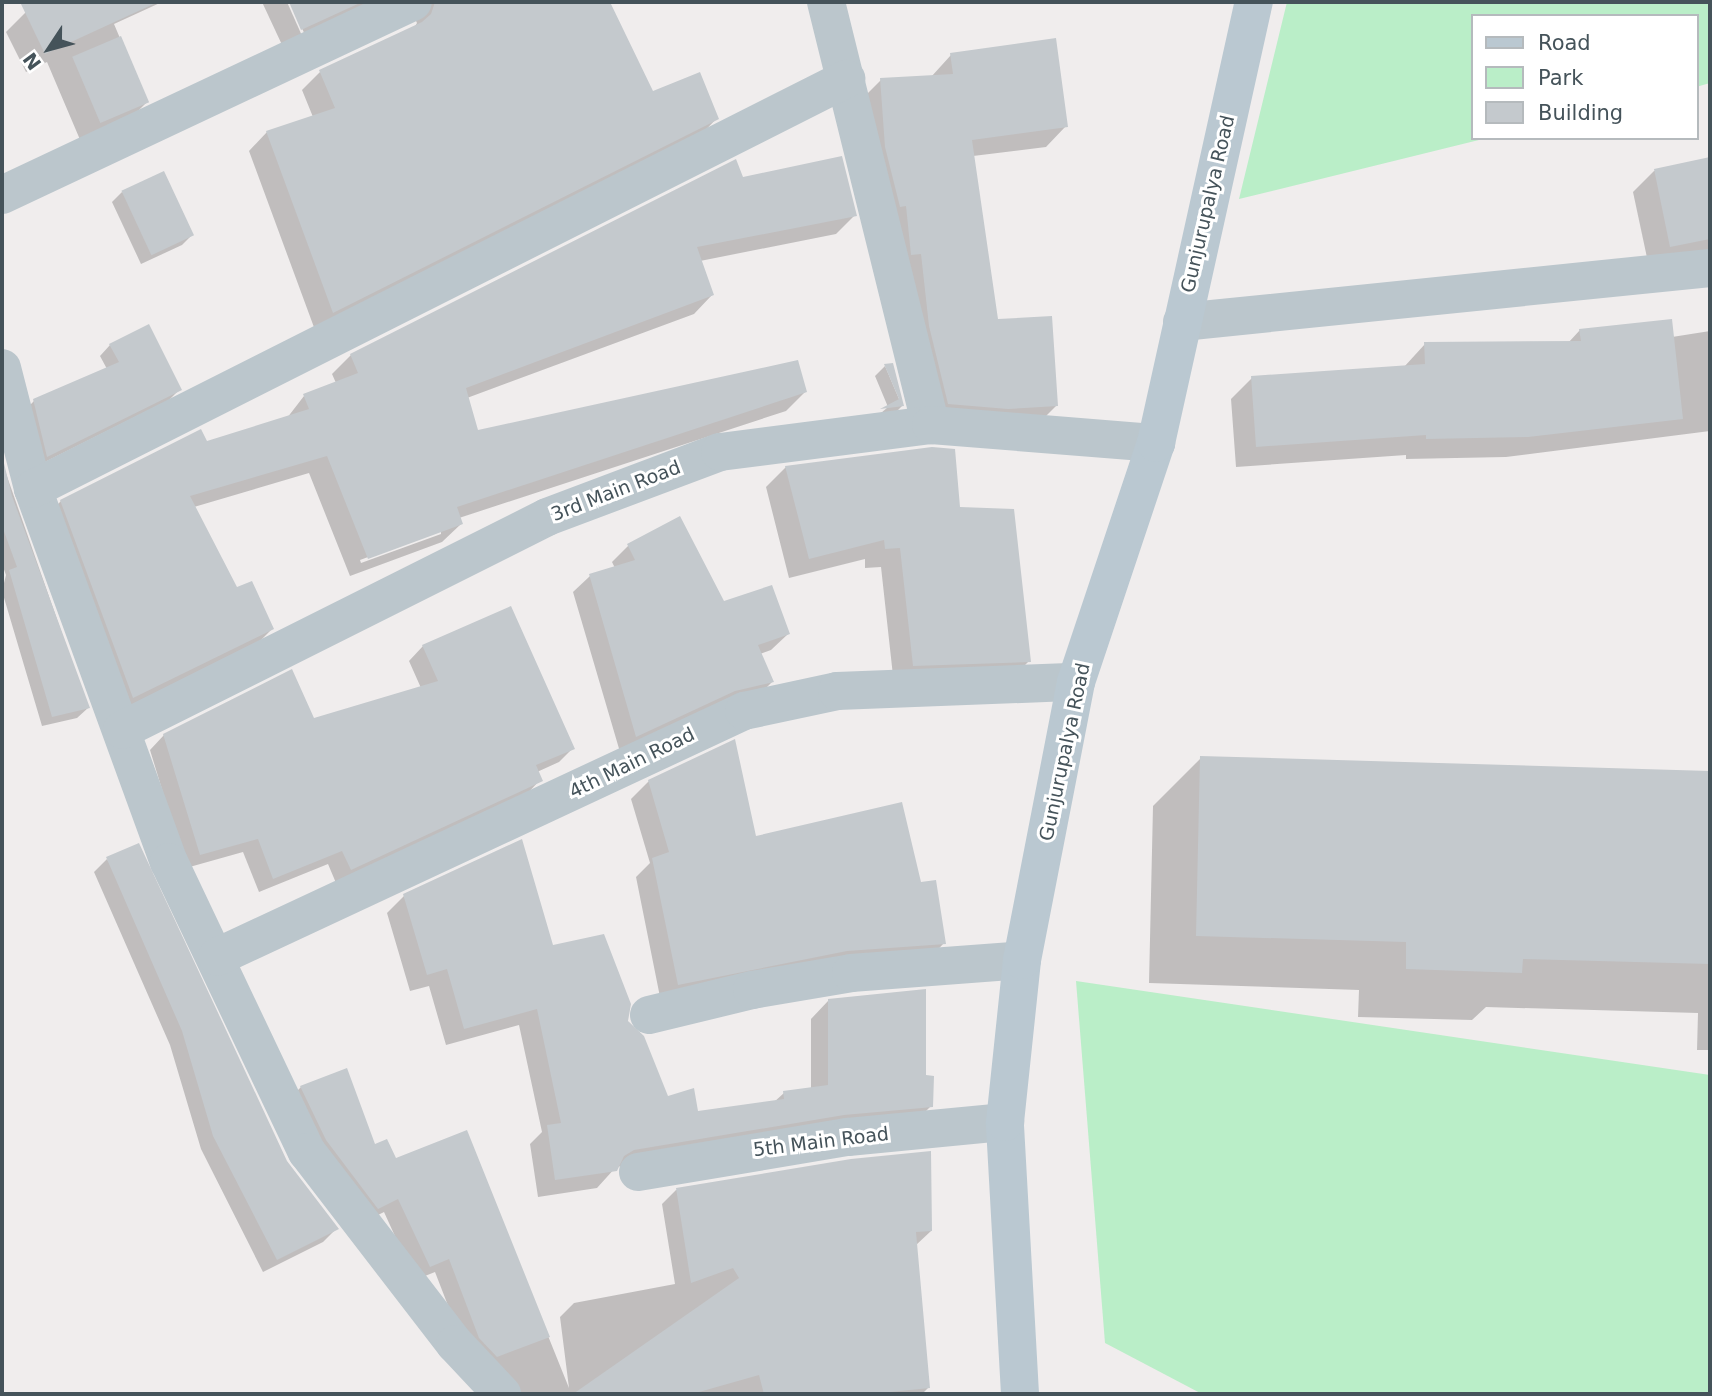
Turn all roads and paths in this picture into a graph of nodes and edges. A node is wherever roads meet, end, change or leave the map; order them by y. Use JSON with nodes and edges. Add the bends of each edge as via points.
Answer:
{"nodes":[{"id":1,"x":413,"y":2,"type":"edge"},
{"id":2,"x":826,"y":2,"type":"edge"},
{"id":3,"x":1254,"y":2,"type":"edge"},
{"id":4,"x":846,"y":79,"type":"junction"},
{"id":5,"x":2,"y":195,"type":"edge"},
{"id":6,"x":1710,"y":268,"type":"edge"},
{"id":7,"x":1182,"y":322,"type":"junction"},
{"id":8,"x":2,"y":368,"type":"edge"},
{"id":9,"x":930,"y":425,"type":"junction"},
{"id":10,"x":1156,"y":443,"type":"junction"},
{"id":11,"x":33,"y":489,"type":"junction"},
{"id":12,"x":1076,"y":682,"type":"junction"},
{"id":13,"x":122,"y":730,"type":"junction"},
{"id":14,"x":217,"y":957,"type":"junction"},
{"id":15,"x":1023,"y":960,"type":"junction"},
{"id":16,"x":649,"y":1015,"type":"dead end"},
{"id":17,"x":1004,"y":1122,"type":"junction"},
{"id":18,"x":638,"y":1172,"type":"dead end"},
{"id":19,"x":502,"y":1394,"type":"edge"},
{"id":20,"x":1020,"y":1394,"type":"edge"}],
"edges":[{"from":1,"to":5,"type":"street"},
{"from":2,"to":4,"type":"street"},
{"from":3,"to":7,"type":"street","name":"Gunjurupalya Road"},
{"from":4,"to":9,"type":"street"},
{"from":4,"to":11,"type":"street"},
{"from":6,"to":7,"type":"street"},
{"from":7,"to":10,"type":"street","name":"Gunjurupalya Road"},
{"from":8,"to":11,"type":"street"},
{"from":9,"to":10,"type":"street","name":"3rd Main Road"},
{"from":9,"to":13,"type":"street","name":"3rd Main Road","via":[[720,452],[547,517]]},
{"from":10,"to":12,"type":"street","name":"Gunjurupalya Road"},
{"from":11,"to":13,"type":"street"},
{"from":12,"to":14,"type":"street","name":"4th Main Road","via":[[837,691],[744,711]]},
{"from":12,"to":15,"type":"street","name":"Gunjurupalya Road"},
{"from":13,"to":14,"type":"street","via":[[169,862]]},
{"from":14,"to":19,"type":"street","via":[[307,1152],[455,1345]]},
{"from":15,"to":16,"type":"street","via":[[851,973],[752,990]]},
{"from":15,"to":17,"type":"street","name":"Gunjurupalya Road"},
{"from":17,"to":18,"type":"street","name":"5th Main Road","via":[[848,1137]]},
{"from":17,"to":20,"type":"street","name":"Gunjurupalya Road"}]}
